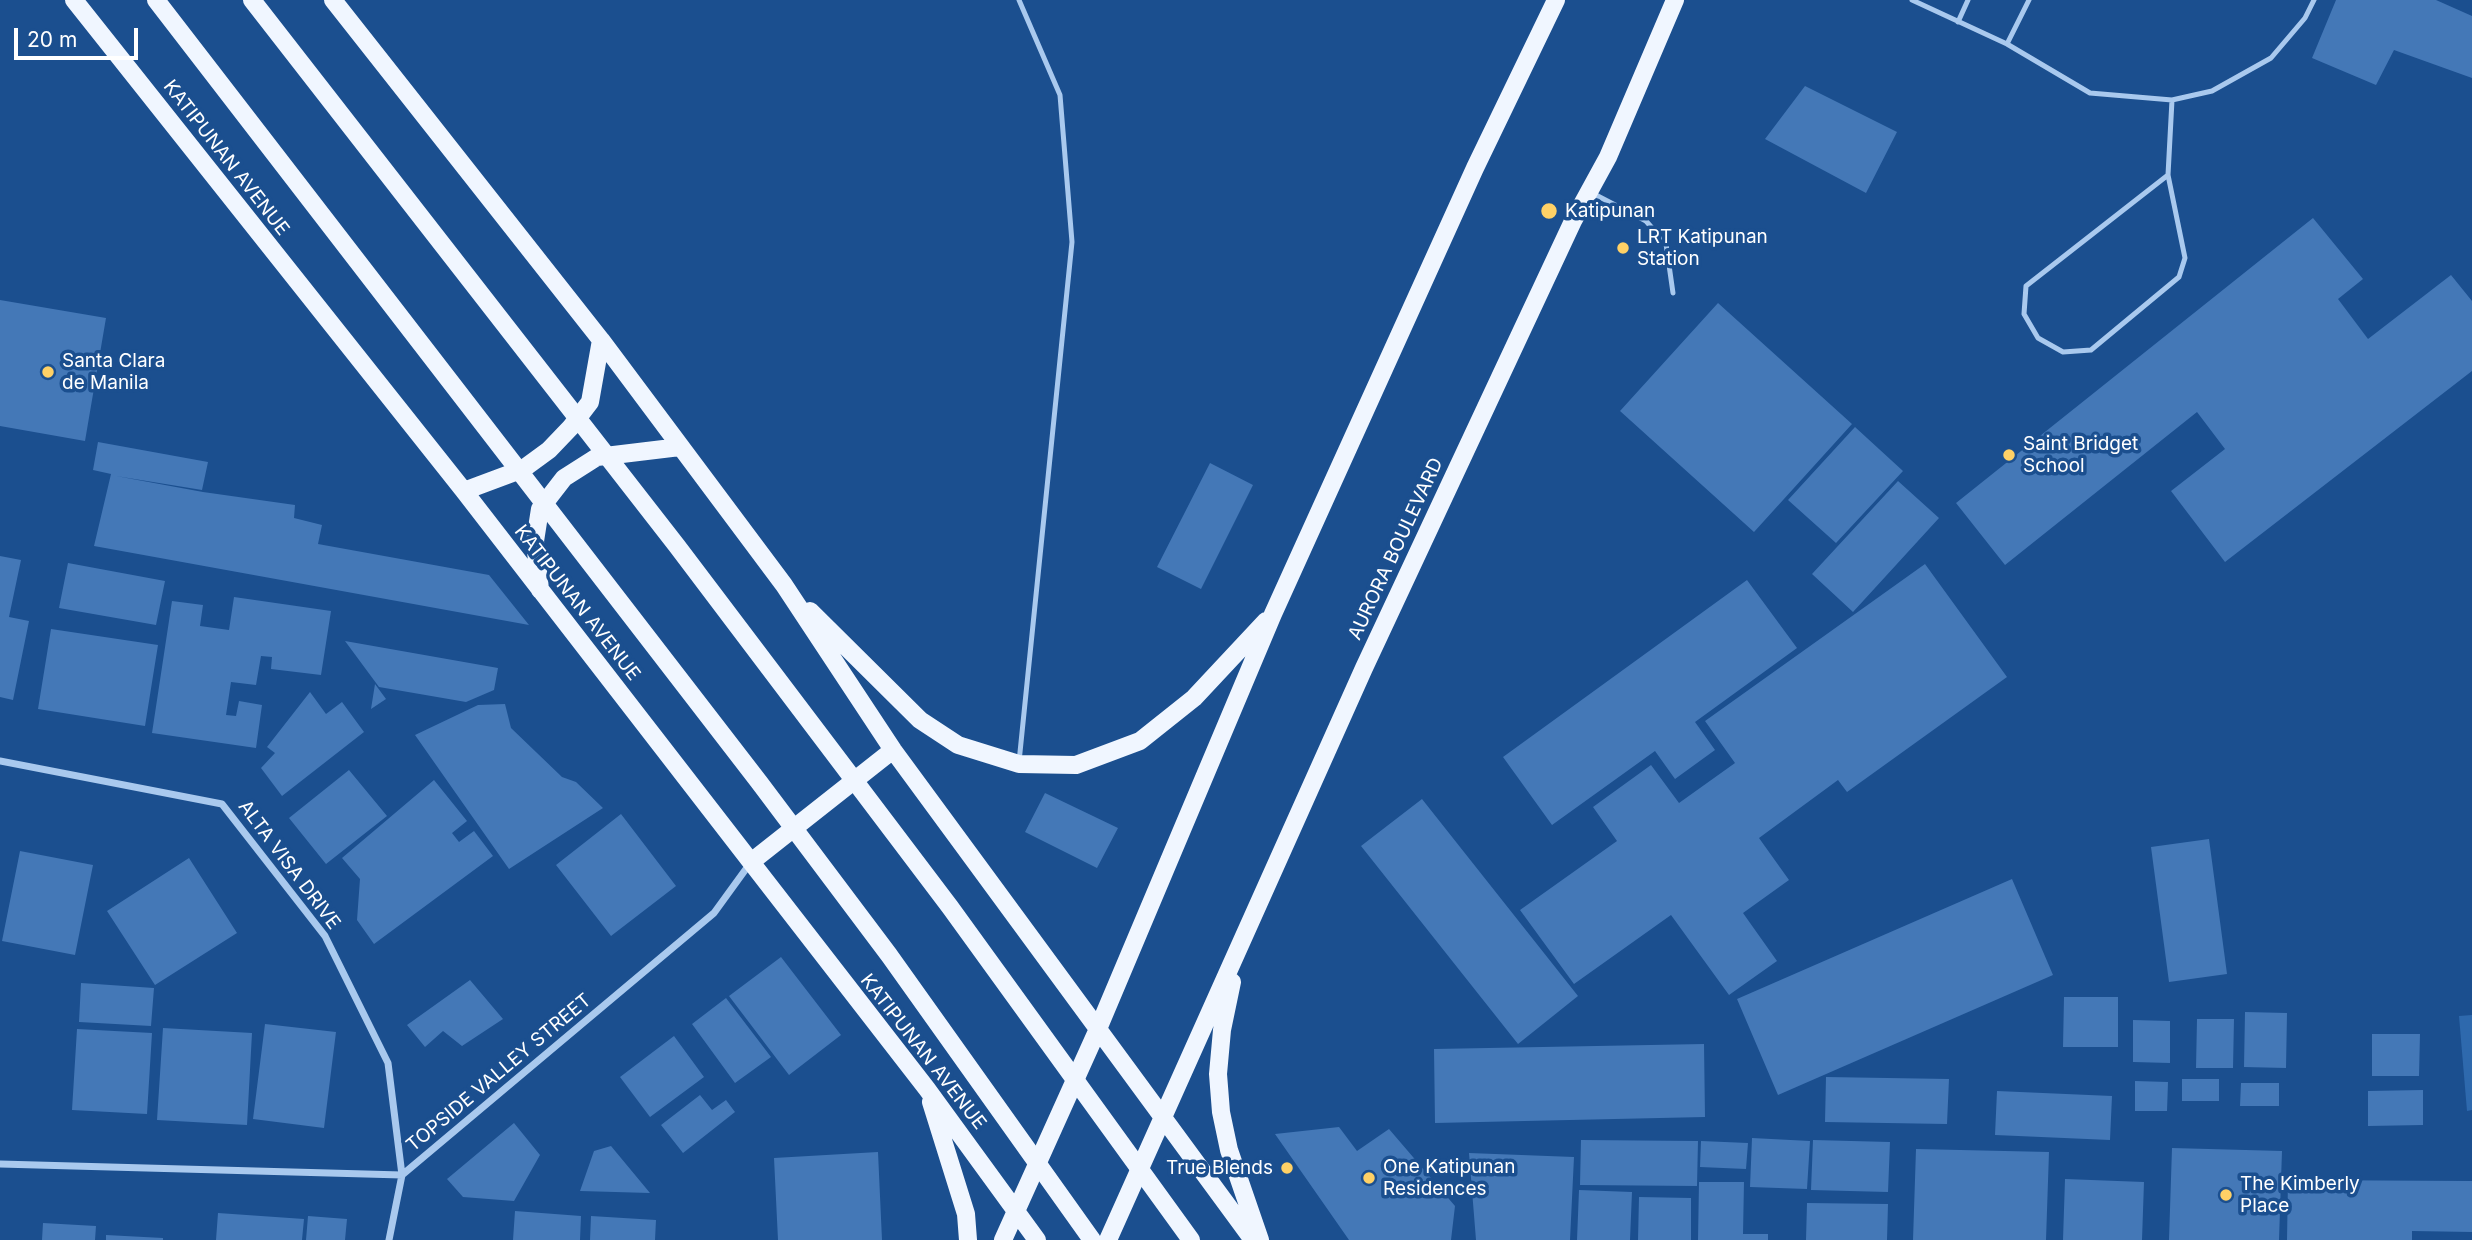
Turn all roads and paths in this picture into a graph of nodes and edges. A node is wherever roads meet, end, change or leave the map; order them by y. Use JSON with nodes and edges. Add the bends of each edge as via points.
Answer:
{"nodes":[{"id":1,"x":74,"y":0,"type":"edge"},
{"id":2,"x":156,"y":0,"type":"edge"},
{"id":3,"x":252,"y":0,"type":"edge"},
{"id":4,"x":333,"y":0,"type":"edge"},
{"id":5,"x":1019,"y":0,"type":"edge"},
{"id":6,"x":1556,"y":0,"type":"edge"},
{"id":7,"x":1675,"y":0,"type":"edge"},
{"id":8,"x":1912,"y":0,"type":"edge"},
{"id":9,"x":1968,"y":0,"type":"edge"},
{"id":10,"x":2029,"y":0,"type":"edge"},
{"id":11,"x":2314,"y":0,"type":"edge"},
{"id":12,"x":1958,"y":22,"type":"junction"},
{"id":13,"x":2007,"y":44,"type":"junction"},
{"id":14,"x":2172,"y":100,"type":"junction"},
{"id":15,"x":2168,"y":175,"type":"junction"},
{"id":16,"x":1589,"y":191,"type":"junction"},
{"id":17,"x":1673,"y":293,"type":"dead end"},
{"id":18,"x":601,"y":340,"type":"junction"},
{"id":19,"x":680,"y":447,"type":"junction"},
{"id":20,"x":464,"y":491,"type":"junction"},
{"id":21,"x":784,"y":585,"type":"junction"},
{"id":22,"x":540,"y":590,"type":"junction"},
{"id":23,"x":1273,"y":614,"type":"junction"},
{"id":24,"x":892,"y":750,"type":"junction"},
{"id":25,"x":0,"y":761,"type":"edge"},
{"id":26,"x":1019,"y":764,"type":"junction"},
{"id":27,"x":751,"y":862,"type":"junction"},
{"id":28,"x":1241,"y":945,"type":"junction"},
{"id":29,"x":1098,"y":1029,"type":"junction"},
{"id":30,"x":927,"y":1089,"type":"junction"},
{"id":31,"x":1163,"y":1119,"type":"junction"},
{"id":32,"x":0,"y":1164,"type":"edge"},
{"id":33,"x":402,"y":1175,"type":"junction"},
{"id":34,"x":1016,"y":1210,"type":"junction"},
{"id":35,"x":389,"y":1240,"type":"edge"},
{"id":36,"x":968,"y":1240,"type":"edge"},
{"id":37,"x":1003,"y":1240,"type":"edge"},
{"id":38,"x":1037,"y":1240,"type":"edge"},
{"id":39,"x":1092,"y":1240,"type":"edge"},
{"id":40,"x":1108,"y":1240,"type":"edge"},
{"id":41,"x":1191,"y":1240,"type":"edge"},
{"id":42,"x":1254,"y":1240,"type":"edge"},
{"id":43,"x":1260,"y":1240,"type":"edge"}],
"edges":[{"from":1,"to":20,"type":"main road","name":"KATIPUNAN AVENUE"},
{"from":2,"to":39,"type":"main road","name":"KATIPUNAN AVENUE","bridge":true,"via":[[767,792]]},
{"from":3,"to":41,"type":"main road","bridge":true,"via":[[950,907]]},
{"from":4,"to":18,"type":"main road"},
{"from":5,"to":26,"type":"lane","via":[[1060,94],[1072,242]]},
{"from":6,"to":23,"type":"main road","via":[[1475,167]]},
{"from":7,"to":16,"type":"main road","name":"AURORA BOULEVARD"},
{"from":8,"to":12,"type":"lane"},
{"from":9,"to":12,"type":"lane"},
{"from":10,"to":13,"type":"lane"},
{"from":11,"to":14,"type":"lane","via":[[2271,58],[2212,91]]},
{"from":12,"to":13,"type":"lane"},
{"from":13,"to":14,"type":"lane","via":[[2090,93]]},
{"from":14,"to":15,"type":"lane"},
{"from":15,"to":15,"type":"lane","via":[[2185,258],[2179,276],[2091,350],[2063,352],[2038,338],[2024,314],[2026,286]]},
{"from":16,"to":17,"type":"lane","via":[[1646,221],[1666,244]]},
{"from":16,"to":28,"type":"main road","name":"AURORA BOULEVARD","via":[[1364,668]]},
{"from":18,"to":19,"type":"main road"},
{"from":18,"to":20,"type":"main road","via":[[590,401],[571,427],[523,469]]},
{"from":19,"to":21,"type":"main road"},
{"from":19,"to":22,"type":"main road","via":[[597,457],[564,478],[540,509],[535,541]]},
{"from":20,"to":22,"type":"main road","name":"KATIPUNAN AVENUE"},
{"from":21,"to":24,"type":"main road"},
{"from":21,"to":26,"type":"main road","via":[[920,720],[958,745]]},
{"from":22,"to":27,"type":"main road","name":"KATIPUNAN AVENUE"},
{"from":23,"to":26,"type":"main road","via":[[1194,698],[1140,741],[1076,765]]},
{"from":23,"to":29,"type":"main road"},
{"from":24,"to":27,"type":"main road"},
{"from":24,"to":29,"type":"main road"},
{"from":25,"to":33,"type":"street","name":"ALTA VISA DRIVE","via":[[222,804],[325,936],[388,1063]]},
{"from":27,"to":30,"type":"main road","name":"KATIPUNAN AVENUE"},
{"from":27,"to":33,"type":"street","name":"TOPSIDE VALLEY STREET","via":[[714,913]]},
{"from":28,"to":31,"type":"main road","name":"AURORA BOULEVARD"},
{"from":28,"to":43,"type":"main road","via":[[1222,1030],[1218,1074],[1229,1150]]},
{"from":29,"to":31,"type":"main road"},
{"from":29,"to":34,"type":"main road"},
{"from":30,"to":34,"type":"main road","name":"KATIPUNAN AVENUE"},
{"from":30,"to":36,"type":"main road","via":[[966,1214]]},
{"from":31,"to":40,"type":"main road","name":"AURORA BOULEVARD"},
{"from":31,"to":42,"type":"main road"},
{"from":32,"to":33,"type":"street","name":"TOPSIDE VALLEY STREET"},
{"from":33,"to":35,"type":"street","name":"ALTA VISA DRIVE"},
{"from":34,"to":37,"type":"main road"},
{"from":34,"to":38,"type":"main road","name":"KATIPUNAN AVENUE"}]}
